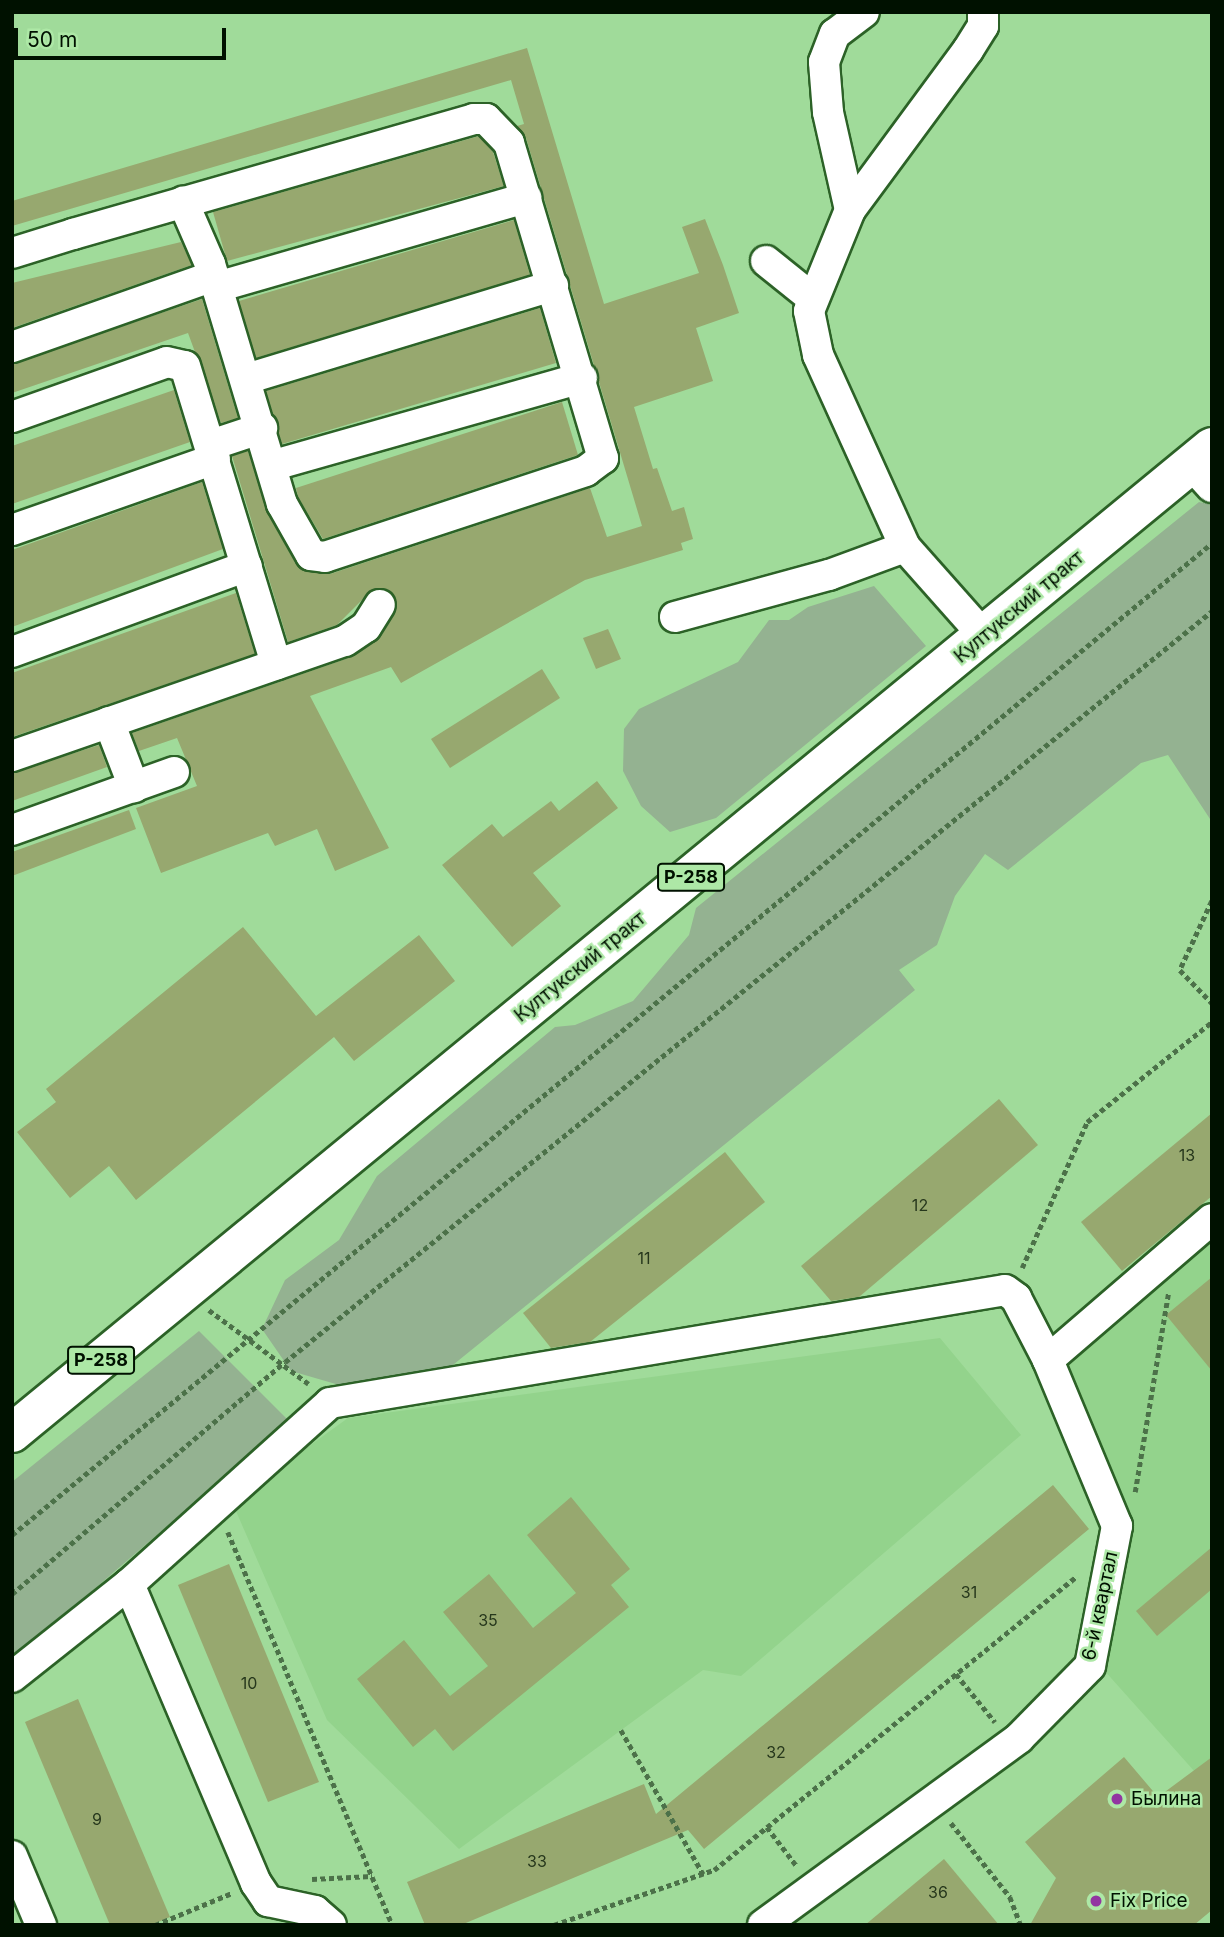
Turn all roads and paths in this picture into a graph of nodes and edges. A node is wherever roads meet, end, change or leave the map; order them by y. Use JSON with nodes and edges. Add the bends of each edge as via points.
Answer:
{"nodes":[{"id":1,"x":864,"y":12,"type":"edge"},
{"id":2,"x":983,"y":12,"type":"edge"},
{"id":3,"x":526,"y":198,"type":"junction"},
{"id":4,"x":183,"y":202,"type":"junction"},
{"id":5,"x":850,"y":210,"type":"junction"},
{"id":6,"x":12,"y":253,"type":"edge"},
{"id":7,"x":765,"y":261,"type":"dead end"},
{"id":8,"x":215,"y":282,"type":"junction"},
{"id":9,"x":553,"y":286,"type":"junction"},
{"id":10,"x":812,"y":298,"type":"junction"},
{"id":11,"x":12,"y":346,"type":"edge"},
{"id":12,"x":582,"y":378,"type":"junction"},
{"id":13,"x":246,"y":379,"type":"junction"},
{"id":14,"x":12,"y":417,"type":"edge"},
{"id":15,"x":262,"y":428,"type":"junction"},
{"id":16,"x":213,"y":452,"type":"junction"},
{"id":17,"x":274,"y":465,"type":"junction"},
{"id":18,"x":1205,"y":466,"type":"edge"},
{"id":19,"x":12,"y":530,"type":"edge"},
{"id":20,"x":1212,"y":543,"type":"edge"},
{"id":21,"x":905,"y":547,"type":"junction"},
{"id":22,"x":247,"y":566,"type":"junction"},
{"id":23,"x":380,"y":605,"type":"dead end"},
{"id":24,"x":1212,"y":611,"type":"edge"},
{"id":25,"x":675,"y":617,"type":"dead end"},
{"id":26,"x":984,"y":636,"type":"junction"},
{"id":27,"x":12,"y":652,"type":"edge"},
{"id":28,"x":276,"y":664,"type":"junction"},
{"id":29,"x":109,"y":722,"type":"junction"},
{"id":30,"x":12,"y":756,"type":"edge"},
{"id":31,"x":174,"y":772,"type":"dead end"},
{"id":32,"x":134,"y":787,"type":"junction"},
{"id":33,"x":12,"y":830,"type":"edge"},
{"id":34,"x":1212,"y":901,"type":"edge"},
{"id":35,"x":1212,"y":1003,"type":"edge"},
{"id":36,"x":1212,"y":1022,"type":"edge"},
{"id":37,"x":1212,"y":1219,"type":"edge"},
{"id":38,"x":1166,"y":1259,"type":"junction"},
{"id":39,"x":1010,"y":1294,"type":"junction"},
{"id":40,"x":208,"y":1310,"type":"dead end"},
{"id":41,"x":248,"y":1336,"type":"junction"},
{"id":42,"x":1048,"y":1360,"type":"junction"},
{"id":43,"x":285,"y":1362,"type":"junction"},
{"id":44,"x":330,"y":1403,"type":"junction"},
{"id":45,"x":12,"y":1433,"type":"edge"},
{"id":46,"x":1134,"y":1499,"type":"dead end"},
{"id":47,"x":217,"y":1507,"type":"junction"},
{"id":48,"x":12,"y":1535,"type":"edge"},
{"id":49,"x":1113,"y":1546,"type":"junction"},
{"id":50,"x":129,"y":1584,"type":"junction"},
{"id":51,"x":12,"y":1594,"type":"edge"},
{"id":52,"x":956,"y":1674,"type":"junction"},
{"id":53,"x":12,"y":1677,"type":"edge"},
{"id":54,"x":621,"y":1730,"type":"dead end"},
{"id":55,"x":1012,"y":1743,"type":"junction"},
{"id":56,"x":933,"y":1801,"type":"junction"},
{"id":57,"x":767,"y":1827,"type":"junction"},
{"id":58,"x":12,"y":1856,"type":"edge"},
{"id":59,"x":702,"y":1874,"type":"junction"},
{"id":60,"x":256,"y":1883,"type":"junction"},
{"id":61,"x":814,"y":1888,"type":"junction"},
{"id":62,"x":566,"y":1923,"type":"edge"},
{"id":63,"x":41,"y":1925,"type":"edge"},
{"id":64,"x":155,"y":1925,"type":"edge"},
{"id":65,"x":331,"y":1925,"type":"edge"},
{"id":66,"x":392,"y":1925,"type":"edge"},
{"id":67,"x":554,"y":1925,"type":"edge"},
{"id":68,"x":763,"y":1925,"type":"edge"},
{"id":69,"x":1021,"y":1925,"type":"edge"}],
"edges":[{"from":1,"to":5,"type":"lane","via":[[835,34],[824,62],[828,112]]},
{"from":2,"to":5,"type":"lane","via":[[983,26],[968,50]]},
{"from":3,"to":4,"type":"lane","via":[[504,132],[486,119]]},
{"from":3,"to":8,"type":"lane"},
{"from":3,"to":9,"type":"lane"},
{"from":4,"to":6,"type":"lane"},
{"from":4,"to":8,"type":"lane"},
{"from":5,"to":10,"type":"lane"},
{"from":7,"to":10,"type":"lane"},
{"from":8,"to":11,"type":"lane"},
{"from":8,"to":13,"type":"lane"},
{"from":9,"to":12,"type":"lane"},
{"from":9,"to":13,"type":"lane"},
{"from":10,"to":21,"type":"lane","via":[[810,326],[818,355]]},
{"from":12,"to":17,"type":"lane"},
{"from":12,"to":17,"type":"lane","via":[[604,451],[597,465],[325,557],[311,555],[297,538],[282,504]]},
{"from":13,"to":15,"type":"lane"},
{"from":14,"to":16,"type":"lane","via":[[176,362],[190,375]]},
{"from":15,"to":16,"type":"lane"},
{"from":15,"to":17,"type":"lane"},
{"from":16,"to":19,"type":"lane"},
{"from":16,"to":22,"type":"lane"},
{"from":18,"to":26,"type":"main road","name":"Култукский тракт","number":"Р-258"},
{"from":20,"to":41,"type":"path"},
{"from":21,"to":25,"type":"lane","via":[[830,575]]},
{"from":21,"to":26,"type":"lane"},
{"from":22,"to":27,"type":"lane"},
{"from":22,"to":28,"type":"lane"},
{"from":23,"to":28,"type":"lane","via":[[358,634]]},
{"from":24,"to":43,"type":"path"},
{"from":26,"to":45,"type":"main road","name":"Култукский тракт","number":"Р-258"},
{"from":28,"to":29,"type":"lane"},
{"from":29,"to":30,"type":"lane"},
{"from":29,"to":32,"type":"lane"},
{"from":31,"to":32,"type":"lane"},
{"from":32,"to":33,"type":"lane"},
{"from":34,"to":35,"type":"path","via":[[1180,970]]},
{"from":36,"to":39,"type":"path","via":[[1087,1122]]},
{"from":37,"to":38,"type":"lane"},
{"from":38,"to":42,"type":"lane"},
{"from":38,"to":46,"type":"path","via":[[1171,1276]]},
{"from":39,"to":42,"type":"lane","name":"6-й квартал"},
{"from":39,"to":44,"type":"lane","via":[[1005,1290]]},
{"from":40,"to":41,"type":"path"},
{"from":41,"to":43,"type":"path"},
{"from":41,"to":48,"type":"path"},
{"from":42,"to":49,"type":"lane","name":"6-й квартал","via":[[1117,1526]]},
{"from":43,"to":44,"type":"path"},
{"from":43,"to":51,"type":"path"},
{"from":44,"to":47,"type":"lane"},
{"from":47,"to":50,"type":"lane"},
{"from":47,"to":66,"type":"path"},
{"from":49,"to":52,"type":"path"},
{"from":49,"to":55,"type":"lane","name":"6-й квартал","via":[[1090,1666]]},
{"from":50,"to":53,"type":"lane"},
{"from":50,"to":60,"type":"lane"},
{"from":52,"to":55,"type":"path"},
{"from":52,"to":57,"type":"path"},
{"from":54,"to":59,"type":"path"},
{"from":55,"to":56,"type":"lane","name":"6-й квартал"},
{"from":56,"to":61,"type":"lane","name":"6-й квартал"},
{"from":56,"to":69,"type":"path","via":[[1010,1897]]},
{"from":57,"to":59,"type":"path"},
{"from":57,"to":61,"type":"path"},
{"from":58,"to":63,"type":"lane"},
{"from":59,"to":62,"type":"path"},
{"from":60,"to":64,"type":"path"},
{"from":60,"to":65,"type":"lane","via":[[268,1901],[314,1911]]},
{"from":61,"to":68,"type":"lane","name":"6-й квартал"},
{"from":62,"to":67,"type":"path"}]}
